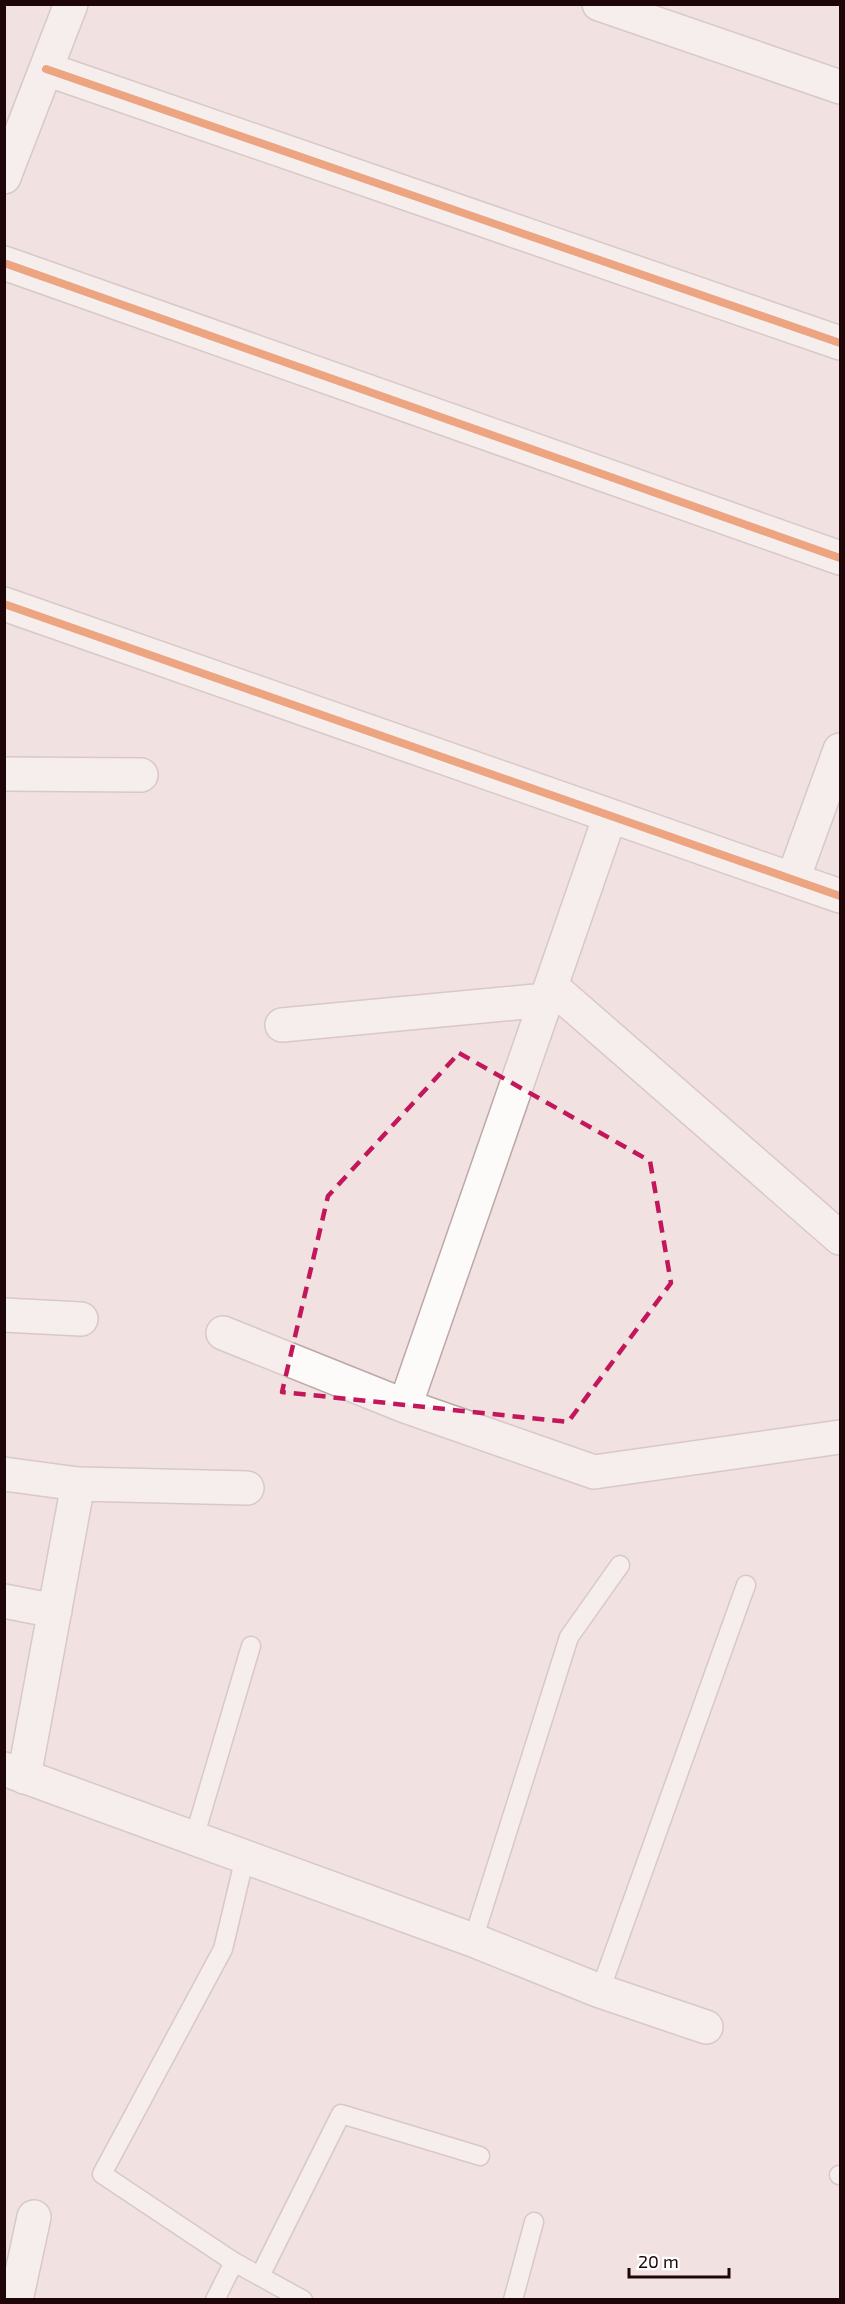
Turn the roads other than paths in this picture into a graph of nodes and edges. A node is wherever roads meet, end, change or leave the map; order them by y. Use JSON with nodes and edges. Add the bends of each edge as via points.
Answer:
{"nodes":[{"id":1,"x":71,"y":4,"type":"edge"},
{"id":2,"x":599,"y":4,"type":"edge"},
{"id":3,"x":46,"y":69,"type":"junction"},
{"id":4,"x":840,"y":87,"type":"edge"},
{"id":5,"x":4,"y":177,"type":"edge"},
{"id":6,"x":4,"y":263,"type":"edge"},
{"id":7,"x":840,"y":344,"type":"edge"},
{"id":8,"x":840,"y":558,"type":"edge"},
{"id":9,"x":4,"y":604,"type":"edge"},
{"id":10,"x":840,"y":750,"type":"edge"},
{"id":11,"x":4,"y":774,"type":"edge"},
{"id":12,"x":141,"y":775,"type":"dead end"},
{"id":13,"x":610,"y":816,"type":"junction"},
{"id":14,"x":793,"y":879,"type":"junction"},
{"id":15,"x":840,"y":896,"type":"edge"},
{"id":16,"x":549,"y":993,"type":"junction"},
{"id":17,"x":282,"y":1025,"type":"dead end"},
{"id":18,"x":840,"y":1238,"type":"edge"},
{"id":19,"x":4,"y":1315,"type":"edge"},
{"id":20,"x":81,"y":1319,"type":"dead end"},
{"id":21,"x":223,"y":1334,"type":"dead end"},
{"id":22,"x":405,"y":1406,"type":"junction"},
{"id":23,"x":840,"y":1437,"type":"edge"},
{"id":24,"x":4,"y":1474,"type":"edge"},
{"id":25,"x":78,"y":1485,"type":"junction"},
{"id":26,"x":247,"y":1488,"type":"dead end"},
{"id":27,"x":620,"y":1565,"type":"dead end"},
{"id":28,"x":746,"y":1585,"type":"dead end"},
{"id":29,"x":4,"y":1601,"type":"edge"},
{"id":30,"x":55,"y":1611,"type":"junction"},
{"id":31,"x":251,"y":1646,"type":"dead end"},
{"id":32,"x":14,"y":1773,"type":"edge"},
{"id":33,"x":194,"y":1838,"type":"junction"},
{"id":34,"x":245,"y":1857,"type":"junction"},
{"id":35,"x":472,"y":1940,"type":"junction"},
{"id":36,"x":600,"y":1991,"type":"junction"},
{"id":37,"x":706,"y":2027,"type":"dead end"},
{"id":38,"x":480,"y":2156,"type":"dead end"},
{"id":39,"x":34,"y":2217,"type":"dead end"},
{"id":40,"x":534,"y":2222,"type":"dead end"},
{"id":41,"x":234,"y":2262,"type":"junction"},
{"id":42,"x":260,"y":2276,"type":"junction"},
{"id":43,"x":16,"y":2300,"type":"edge"},
{"id":44,"x":215,"y":2300,"type":"edge"},
{"id":45,"x":303,"y":2300,"type":"edge"},
{"id":46,"x":513,"y":2300,"type":"edge"}],
"edges":[{"from":1,"to":3,"type":"street"},
{"from":2,"to":4,"type":"street"},
{"from":3,"to":5,"type":"street"},
{"from":3,"to":7,"type":"street"},
{"from":6,"to":8,"type":"street"},
{"from":9,"to":13,"type":"street"},
{"from":10,"to":14,"type":"street"},
{"from":11,"to":12,"type":"street"},
{"from":13,"to":14,"type":"street"},
{"from":13,"to":16,"type":"street"},
{"from":14,"to":15,"type":"street"},
{"from":16,"to":17,"type":"street"},
{"from":16,"to":18,"type":"street"},
{"from":16,"to":22,"type":"street"},
{"from":19,"to":20,"type":"street"},
{"from":21,"to":22,"type":"street"},
{"from":22,"to":23,"type":"street","via":[[594,1472]]},
{"from":24,"to":25,"type":"street"},
{"from":25,"to":26,"type":"street"},
{"from":25,"to":30,"type":"street"},
{"from":27,"to":35,"type":"lane","via":[[569,1637]]},
{"from":28,"to":36,"type":"lane"},
{"from":29,"to":30,"type":"street"},
{"from":30,"to":32,"type":"street"},
{"from":31,"to":33,"type":"lane"},
{"from":32,"to":33,"type":"street"},
{"from":33,"to":34,"type":"street"},
{"from":34,"to":35,"type":"street"},
{"from":34,"to":41,"type":"lane","via":[[222,1949],[102,2174]]},
{"from":35,"to":36,"type":"street"},
{"from":36,"to":37,"type":"street"},
{"from":38,"to":42,"type":"lane","via":[[341,2114]]},
{"from":39,"to":43,"type":"street"},
{"from":40,"to":46,"type":"lane"},
{"from":41,"to":42,"type":"lane"},
{"from":41,"to":44,"type":"lane"},
{"from":42,"to":45,"type":"lane"}]}
